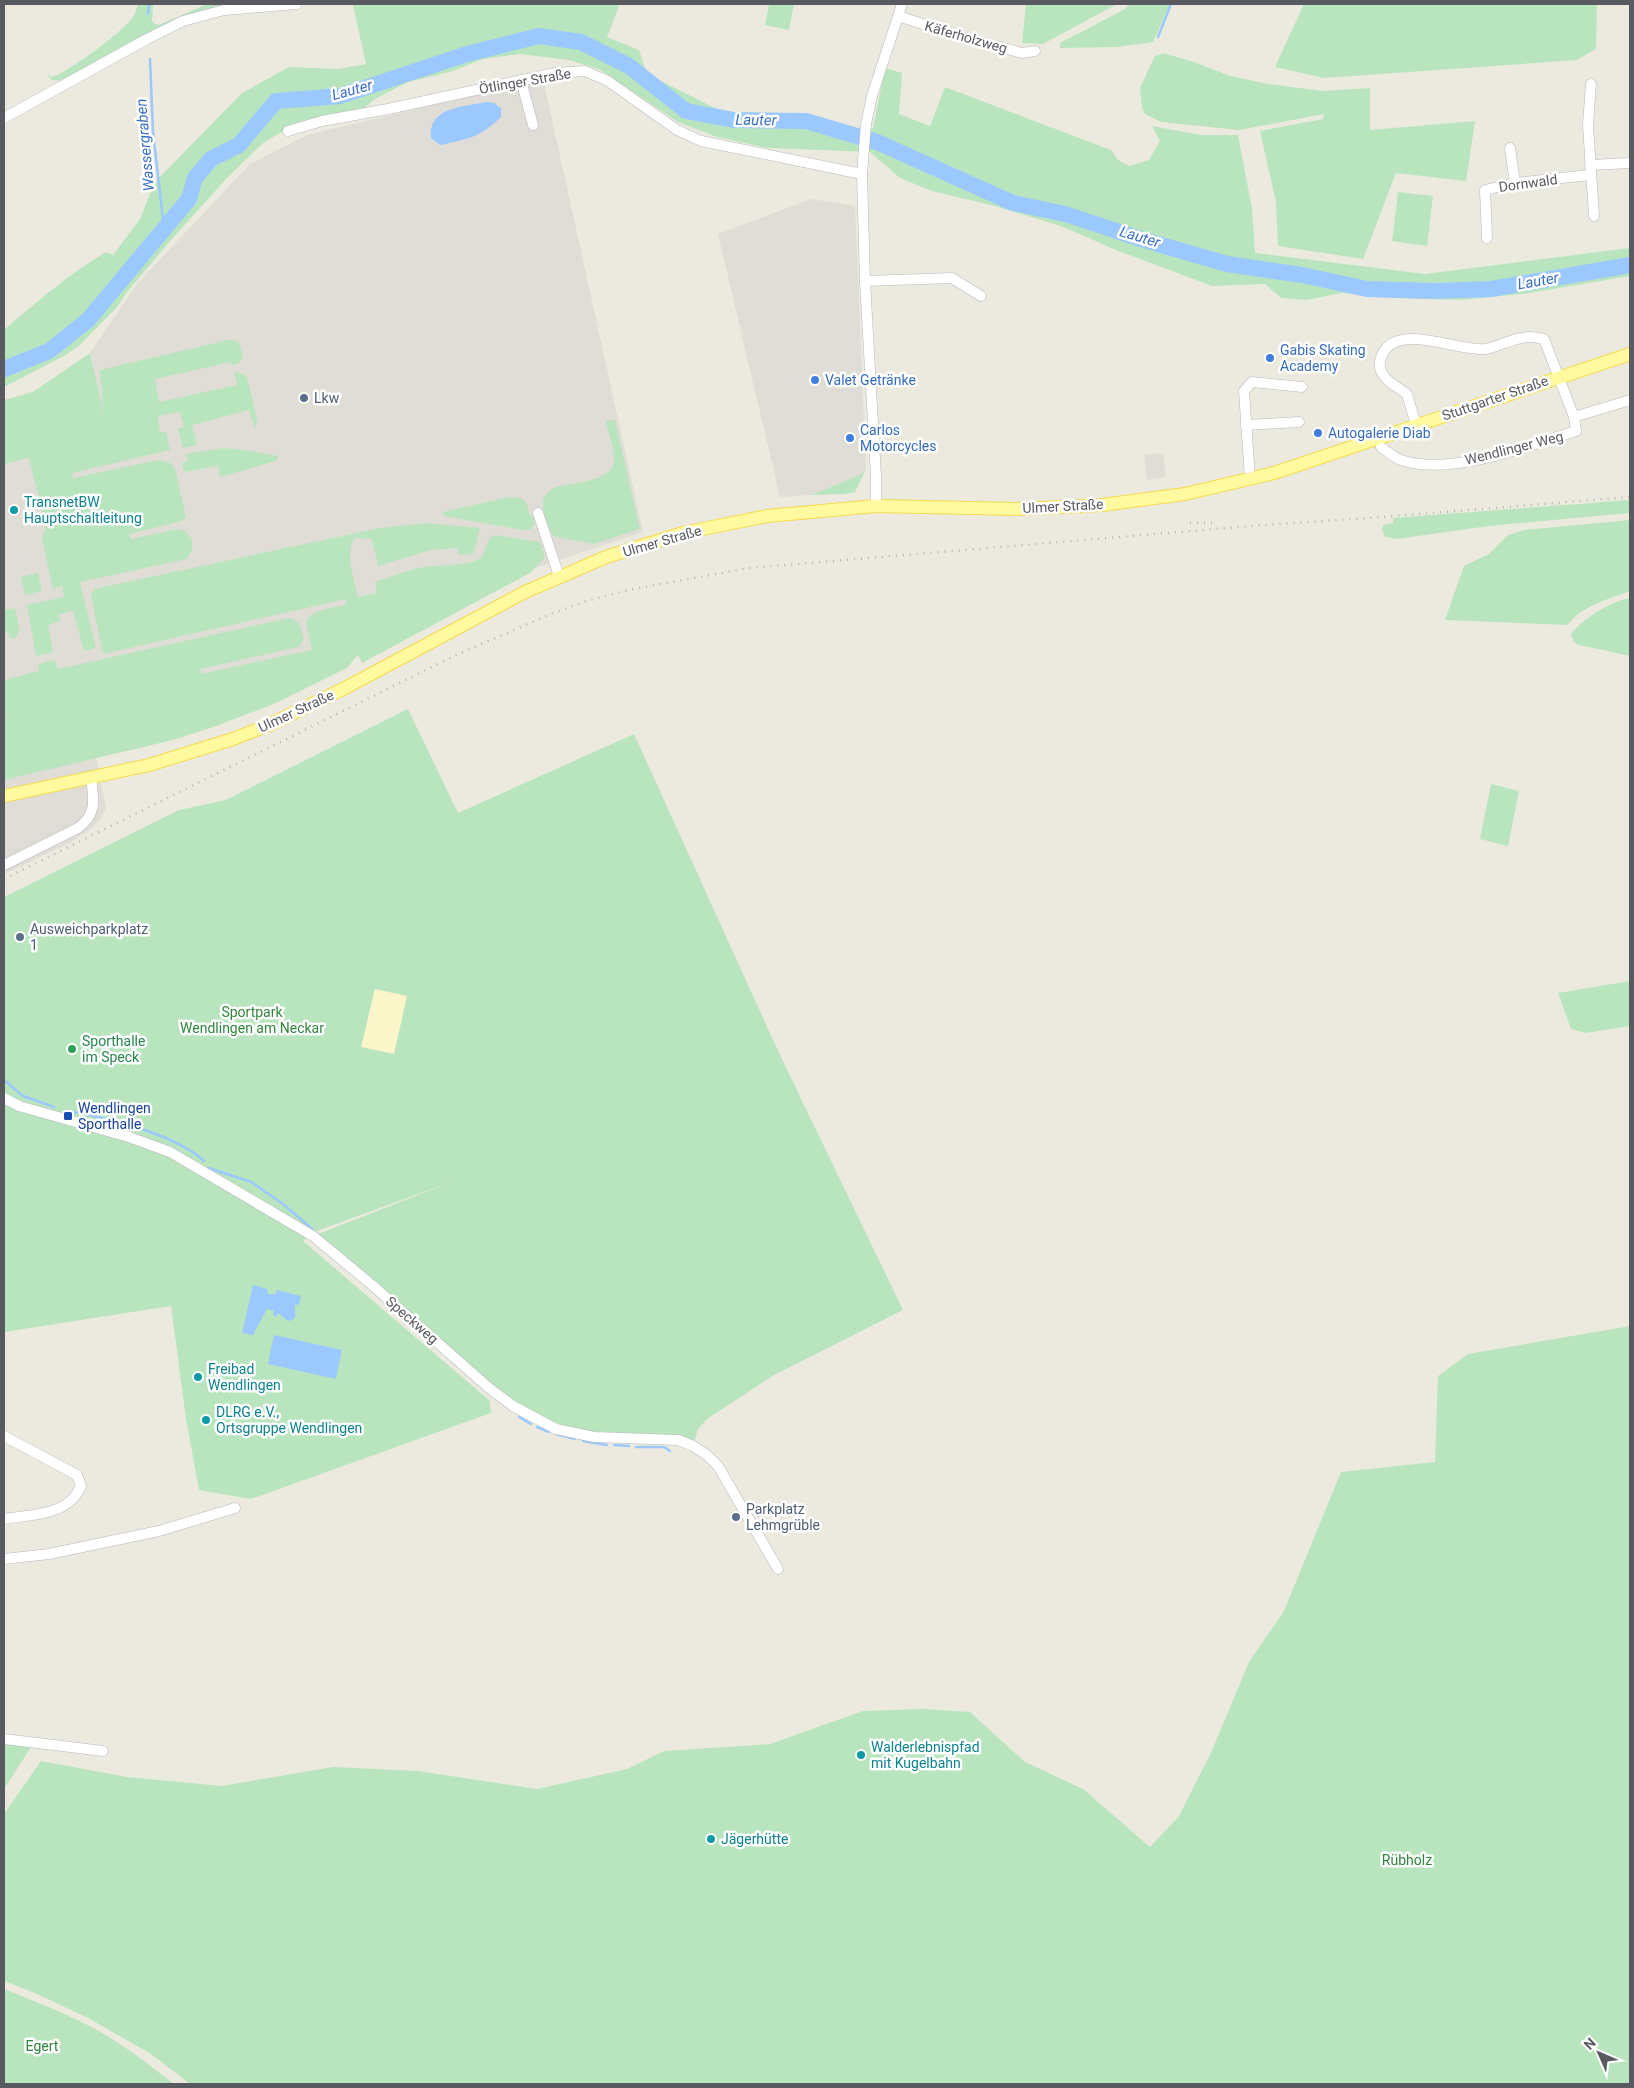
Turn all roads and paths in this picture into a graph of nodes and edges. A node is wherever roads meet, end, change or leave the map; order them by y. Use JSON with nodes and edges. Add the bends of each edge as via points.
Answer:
{"nodes":[{"id":1,"x":297,"y":4,"type":"edge"},
{"id":2,"x":902,"y":4,"type":"edge"},
{"id":3,"x":898,"y":16,"type":"junction"},
{"id":4,"x":1035,"y":51,"type":"dead end"},
{"id":5,"x":522,"y":80,"type":"junction"},
{"id":6,"x":1591,"y":84,"type":"dead end"},
{"id":7,"x":4,"y":118,"type":"edge"},
{"id":8,"x":533,"y":125,"type":"dead end"},
{"id":9,"x":288,"y":131,"type":"dead end"},
{"id":10,"x":1510,"y":148,"type":"dead end"},
{"id":11,"x":1630,"y":163,"type":"edge"},
{"id":12,"x":1590,"y":170,"type":"junction"},
{"id":13,"x":862,"y":174,"type":"junction"},
{"id":14,"x":1515,"y":184,"type":"junction"},
{"id":15,"x":1594,"y":216,"type":"dead end"},
{"id":16,"x":1487,"y":238,"type":"dead end"},
{"id":17,"x":865,"y":281,"type":"junction"},
{"id":18,"x":981,"y":296,"type":"dead end"},
{"id":19,"x":1630,"y":354,"type":"edge"},
{"id":20,"x":1559,"y":376,"type":"junction"},
{"id":21,"x":1302,"y":386,"type":"dead end"},
{"id":22,"x":1630,"y":400,"type":"edge"},
{"id":23,"x":1574,"y":417,"type":"junction"},
{"id":24,"x":1299,"y":422,"type":"dead end"},
{"id":25,"x":1246,"y":425,"type":"junction"},
{"id":26,"x":1416,"y":425,"type":"junction"},
{"id":27,"x":1360,"y":444,"type":"joint"},
{"id":28,"x":1381,"y":447,"type":"dead end"},
{"id":29,"x":1250,"y":479,"type":"junction"},
{"id":30,"x":876,"y":506,"type":"junction"},
{"id":31,"x":538,"y":513,"type":"dead end"},
{"id":32,"x":559,"y":576,"type":"junction"},
{"id":33,"x":91,"y":778,"type":"junction"},
{"id":34,"x":4,"y":796,"type":"edge"},
{"id":35,"x":4,"y":865,"type":"edge"},
{"id":36,"x":4,"y":1098,"type":"edge"},
{"id":37,"x":4,"y":1436,"type":"edge"},
{"id":38,"x":235,"y":1508,"type":"dead end"},
{"id":39,"x":4,"y":1519,"type":"edge"},
{"id":40,"x":4,"y":1559,"type":"edge"},
{"id":41,"x":778,"y":1569,"type":"dead end"},
{"id":42,"x":4,"y":1739,"type":"edge"},
{"id":43,"x":103,"y":1751,"type":"dead end"}],
"edges":[{"from":1,"to":7,"type":"street","via":[[224,10],[182,21]]},
{"from":2,"to":3,"type":"street"},
{"from":3,"to":4,"type":"street","name":"Käferholzweg","via":[[1022,53]]},
{"from":3,"to":13,"type":"street","via":[[872,96]]},
{"from":5,"to":8,"type":"street"},
{"from":5,"to":9,"type":"street","name":"Ötlinger Straße","via":[[322,121]]},
{"from":5,"to":13,"type":"street","name":"Ötlinger Straße","via":[[585,71],[608,81],[677,130],[700,141]]},
{"from":6,"to":12,"type":"street","via":[[1588,125]]},
{"from":10,"to":14,"type":"street"},
{"from":11,"to":12,"type":"street","name":"Dornwald"},
{"from":12,"to":14,"type":"street","name":"Dornwald"},
{"from":12,"to":15,"type":"street"},
{"from":13,"to":17,"type":"street"},
{"from":14,"to":16,"type":"street","name":"Dornwald","via":[[1485,190]]},
{"from":17,"to":18,"type":"street","via":[[952,278]]},
{"from":17,"to":30,"type":"street"},
{"from":19,"to":20,"type":"main road","name":"Stuttgarter Straße"},
{"from":20,"to":23,"type":"street","name":"Wendlinger Weg"},
{"from":20,"to":26,"type":"main road","name":"Stuttgarter Straße"},
{"from":20,"to":26,"type":"street","name":"Wendlinger Weg","via":[[1544,339],[1528,337],[1484,349],[1426,339],[1396,341],[1387,347],[1380,367],[1387,380],[1407,394]]},
{"from":21,"to":25,"type":"street","via":[[1252,382],[1244,391]]},
{"from":22,"to":23,"type":"street","name":"Wendlinger Weg"},
{"from":23,"to":28,"type":"street","name":"Wendlinger Weg","via":[[1576,431],[1476,460],[1430,465],[1402,461]]},
{"from":24,"to":25,"type":"street"},
{"from":25,"to":29,"type":"street"},
{"from":26,"to":27,"type":"main road","name":"Stuttgarter Straße"},
{"from":27,"to":29,"type":"main road","name":"Ulmer Straße"},
{"from":29,"to":30,"type":"main road","name":"Ulmer Straße","via":[[1185,494],[1102,505],[1019,508]]},
{"from":30,"to":32,"type":"main road","name":"Ulmer Straße","via":[[767,516],[683,533],[606,557]]},
{"from":31,"to":32,"type":"street"},
{"from":32,"to":33,"type":"main road","name":"Ulmer Straße","via":[[271,724],[191,752]]},
{"from":33,"to":34,"type":"main road","name":"Ulmer Straße"},
{"from":33,"to":35,"type":"street","via":[[93,810],[87,821]]},
{"from":36,"to":41,"type":"street","name":"Speckweg","via":[[19,1106],[170,1152],[313,1236],[489,1388],[513,1406],[556,1429],[594,1437],[678,1440],[694,1446],[718,1466]]},
{"from":37,"to":39,"type":"street","via":[[77,1475],[81,1486],[77,1497],[67,1506],[51,1512]]},
{"from":38,"to":40,"type":"street","via":[[159,1531],[49,1554]]},
{"from":42,"to":43,"type":"street"}]}
